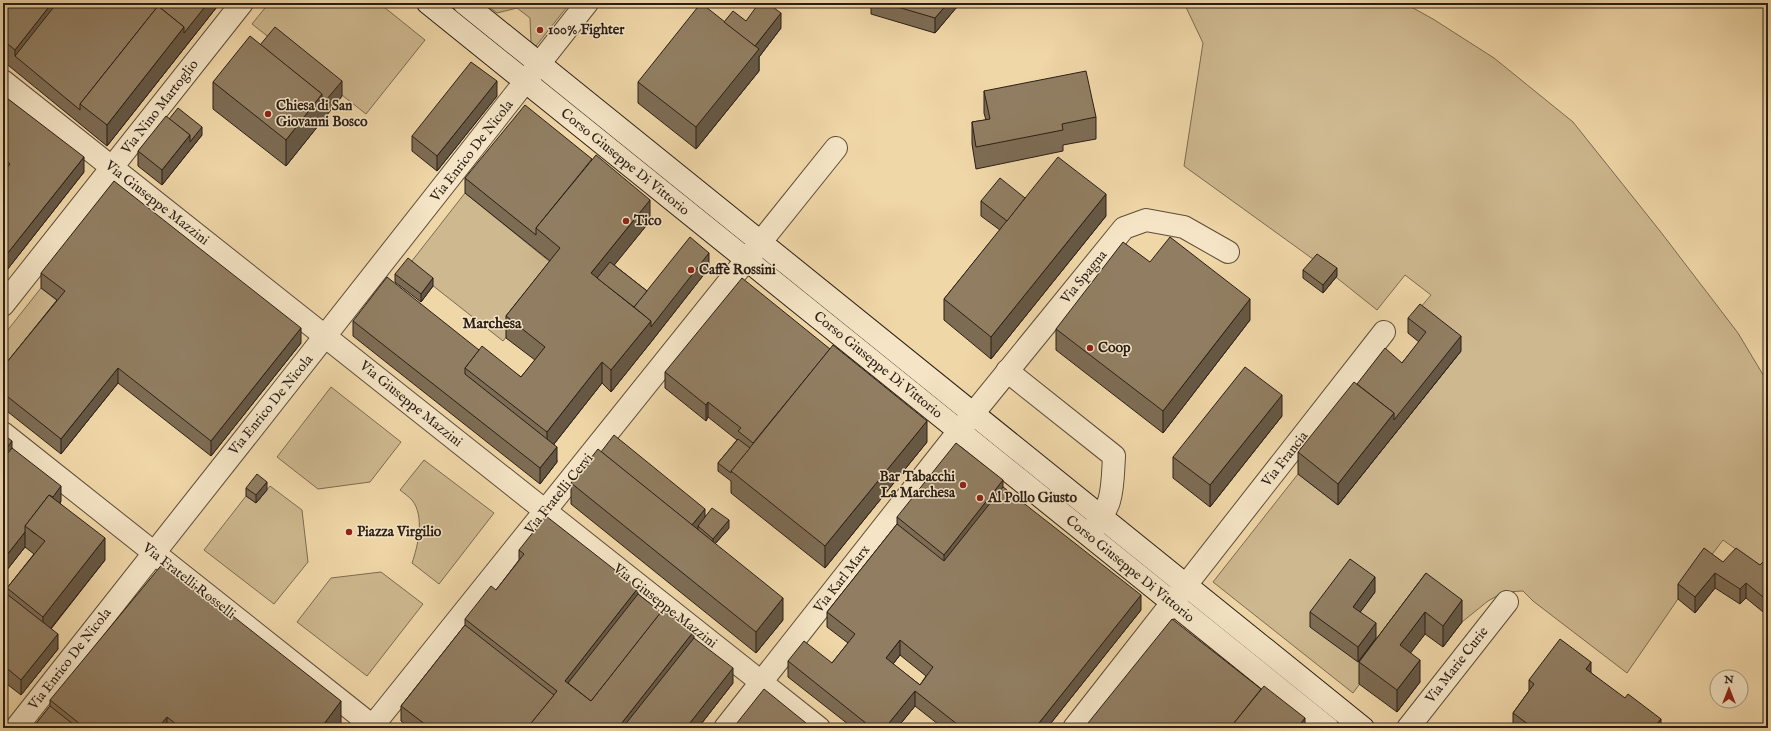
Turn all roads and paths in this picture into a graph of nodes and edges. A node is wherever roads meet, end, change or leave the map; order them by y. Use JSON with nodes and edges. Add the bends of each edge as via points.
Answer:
{"nodes":[{"id":1,"x":242,"y":3,"type":"edge"},
{"id":2,"x":428,"y":3,"type":"edge"},
{"id":3,"x":464,"y":3,"type":"edge"},
{"id":4,"x":587,"y":3,"type":"edge"},
{"id":5,"x":539,"y":64,"type":"junction"},
{"id":6,"x":3,"y":81,"type":"edge"},
{"id":7,"x":526,"y":82,"type":"junction"},
{"id":8,"x":836,"y":148,"type":"dead end"},
{"id":9,"x":112,"y":168,"type":"junction"},
{"id":10,"x":760,"y":242,"type":"junction"},
{"id":11,"x":1228,"y":252,"type":"dead end"},
{"id":12,"x":746,"y":260,"type":"junction"},
{"id":13,"x":3,"y":305,"type":"edge"},
{"id":14,"x":1384,"y":332,"type":"dead end"},
{"id":15,"x":326,"y":337,"type":"junction"},
{"id":16,"x":1007,"y":371,"type":"junction"},
{"id":17,"x":973,"y":413,"type":"junction"},
{"id":18,"x":958,"y":431,"type":"junction"},
{"id":19,"x":3,"y":433,"type":"edge"},
{"id":20,"x":545,"y":511,"type":"junction"},
{"id":21,"x":1103,"y":518,"type":"junction"},
{"id":22,"x":1088,"y":535,"type":"junction"},
{"id":23,"x":153,"y":553,"type":"junction"},
{"id":24,"x":1186,"y":586,"type":"junction"},
{"id":25,"x":1507,"y":602,"type":"dead end"},
{"id":26,"x":1172,"y":603,"type":"junction"},
{"id":27,"x":761,"y":682,"type":"junction"},
{"id":28,"x":373,"y":727,"type":"edge"},
{"id":29,"x":16,"y":728,"type":"edge"},
{"id":30,"x":725,"y":728,"type":"edge"},
{"id":31,"x":819,"y":728,"type":"edge"},
{"id":32,"x":1074,"y":728,"type":"edge"},
{"id":33,"x":1328,"y":728,"type":"edge"},
{"id":34,"x":1363,"y":728,"type":"edge"},
{"id":35,"x":1408,"y":728,"type":"edge"}],
"edges":[{"from":1,"to":9,"type":"street","name":"Via Nino Martoglio"},
{"from":2,"to":7,"type":"street","name":"Corso Giuseppe Di Vittorio"},
{"from":3,"to":5,"type":"street","name":"Corso Giuseppe Di Vittorio"},
{"from":4,"to":5,"type":"street","name":"Via Enrico De Nicola"},
{"from":5,"to":7,"type":"street","name":"Via Enrico De Nicola"},
{"from":5,"to":10,"type":"street","name":"Corso Giuseppe Di Vittorio"},
{"from":6,"to":9,"type":"street","name":"Via Giuseppe Mazzini"},
{"from":7,"to":12,"type":"street","name":"Corso Giuseppe Di Vittorio"},
{"from":7,"to":15,"type":"street","name":"Via Enrico De Nicola"},
{"from":8,"to":10,"type":"street","name":"Via Fratelli Cervi"},
{"from":9,"to":13,"type":"street","name":"Via Nino Martoglio"},
{"from":9,"to":15,"type":"street","name":"Via Giuseppe Mazzini"},
{"from":10,"to":12,"type":"street","name":"Via Fratelli Cervi"},
{"from":10,"to":17,"type":"street","name":"Corso Giuseppe Di Vittorio"},
{"from":11,"to":16,"type":"street","name":"Via Spagna","via":[[1184,227],[1146,220],[1124,228]]},
{"from":12,"to":18,"type":"street","name":"Corso Giuseppe Di Vittorio"},
{"from":12,"to":20,"type":"street","name":"Via Fratelli Cervi"},
{"from":14,"to":24,"type":"street","name":"Via Francia"},
{"from":15,"to":20,"type":"street","name":"Via Giuseppe Mazzini"},
{"from":15,"to":23,"type":"street","name":"Via Enrico De Nicola"},
{"from":16,"to":17,"type":"street","name":"Via Spagna"},
{"from":16,"to":21,"type":"street","via":[[1114,456],[1112,496]]},
{"from":17,"to":18,"type":"street","name":"Via Karl Marx"},
{"from":17,"to":21,"type":"street","name":"Corso Giuseppe Di Vittorio"},
{"from":18,"to":22,"type":"street","name":"Corso Giuseppe Di Vittorio"},
{"from":18,"to":27,"type":"street","name":"Via Karl Marx"},
{"from":19,"to":23,"type":"street","name":"Via Fratelli Rosselli"},
{"from":20,"to":27,"type":"street","name":"Via Giuseppe Mazzini"},
{"from":20,"to":28,"type":"street","name":"Via Fratelli Cervi"},
{"from":21,"to":22,"type":"street"},
{"from":21,"to":24,"type":"street","name":"Corso Giuseppe Di Vittorio"},
{"from":22,"to":26,"type":"street","name":"Corso Giuseppe Di Vittorio"},
{"from":23,"to":28,"type":"street","name":"Via Fratelli Rosselli"},
{"from":23,"to":29,"type":"street","name":"Via Enrico De Nicola"},
{"from":24,"to":26,"type":"street","name":"Via Francia"},
{"from":24,"to":34,"type":"street","name":"Corso Giuseppe Di Vittorio"},
{"from":25,"to":35,"type":"street","name":"Via Marie Curie"},
{"from":26,"to":32,"type":"street","name":"Via Francia"},
{"from":26,"to":33,"type":"street","name":"Corso Giuseppe Di Vittorio"},
{"from":27,"to":30,"type":"street","name":"Via Karl Marx"},
{"from":27,"to":31,"type":"street","name":"Via Giuseppe Mazzini"}]}
